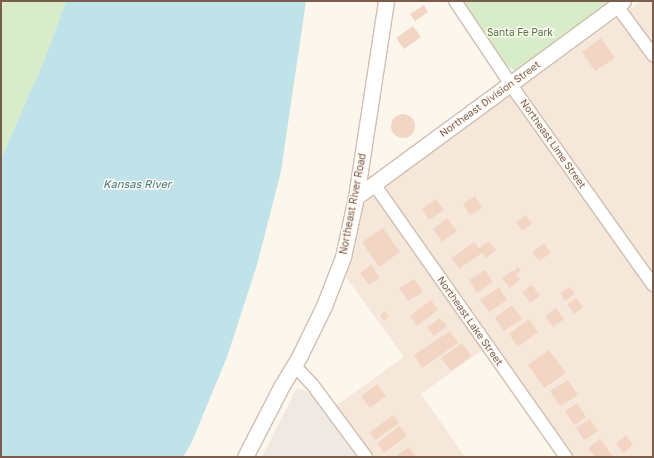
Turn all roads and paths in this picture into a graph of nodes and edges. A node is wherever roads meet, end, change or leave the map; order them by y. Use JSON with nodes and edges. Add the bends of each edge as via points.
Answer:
{"nodes":[{"id":1,"x":386,"y":1,"type":"edge"},
{"id":2,"x":455,"y":1,"type":"edge"},
{"id":3,"x":620,"y":3,"type":"edge"},
{"id":4,"x":653,"y":55,"type":"edge"},
{"id":5,"x":511,"y":83,"type":"junction"},
{"id":6,"x":374,"y":184,"type":"junction"},
{"id":7,"x":356,"y":197,"type":"junction"},
{"id":8,"x":653,"y":285,"type":"edge"},
{"id":9,"x":294,"y":365,"type":"junction"},
{"id":10,"x":245,"y":457,"type":"edge"},
{"id":11,"x":366,"y":457,"type":"edge"},
{"id":12,"x":566,"y":457,"type":"edge"}],
"edges":[{"from":1,"to":7,"type":"street","name":"Northeast River Road"},
{"from":2,"to":5,"type":"street","name":"Northeast Lime Street"},
{"from":3,"to":4,"type":"street"},
{"from":3,"to":5,"type":"street","name":"Northeast Division Street"},
{"from":5,"to":6,"type":"street","name":"Northeast Division Street"},
{"from":5,"to":8,"type":"street","name":"Northeast Lime Street"},
{"from":6,"to":7,"type":"street","name":"Northeast Division Street"},
{"from":6,"to":12,"type":"street","name":"Northeast Lake Street"},
{"from":7,"to":9,"type":"street","name":"Northeast River Road","via":[[349,237],[338,271],[324,306]]},
{"from":9,"to":10,"type":"street","name":"Northeast River Road"},
{"from":9,"to":11,"type":"street","via":[[312,384]]}]}
